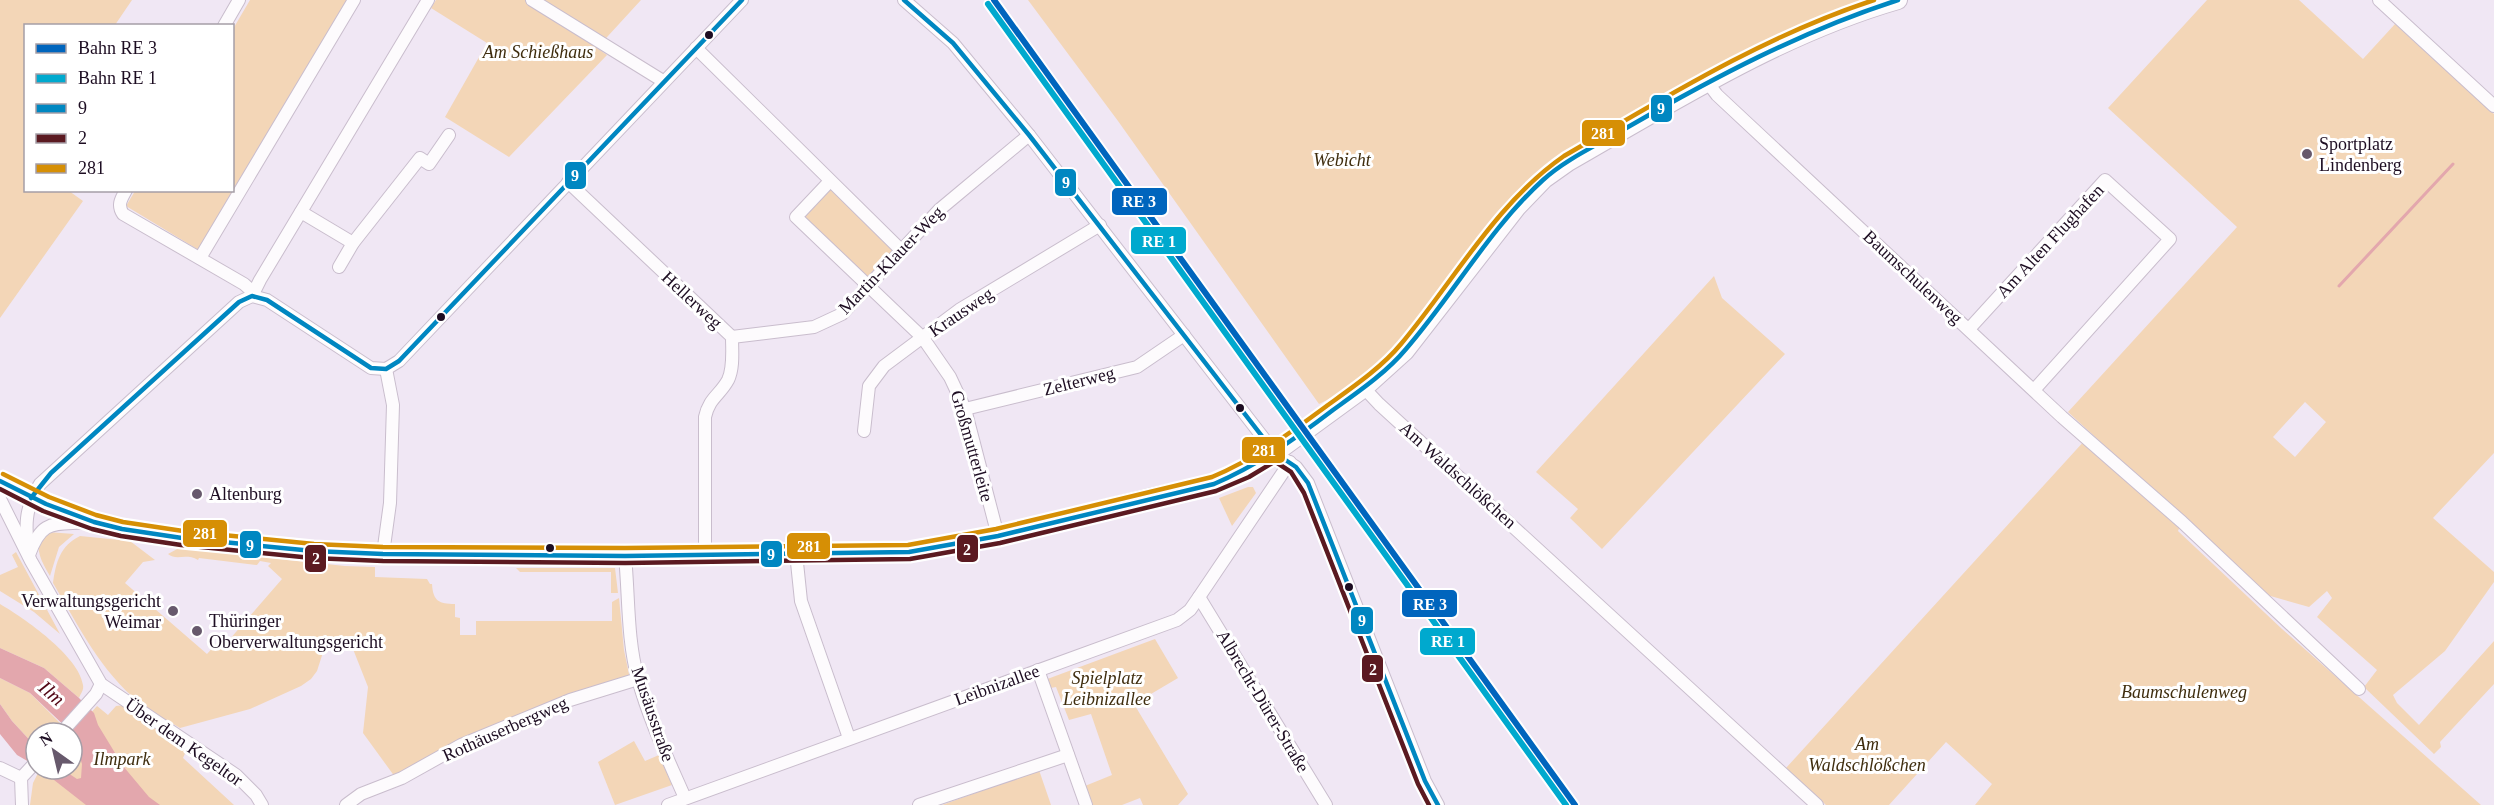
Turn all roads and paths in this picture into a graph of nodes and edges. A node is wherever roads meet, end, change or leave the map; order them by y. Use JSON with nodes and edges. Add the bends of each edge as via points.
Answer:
{"nodes":[{"id":1,"x":239,"y":0,"type":"edge"},
{"id":2,"x":354,"y":0,"type":"edge"},
{"id":3,"x":428,"y":0,"type":"edge"},
{"id":4,"x":531,"y":0,"type":"edge"},
{"id":5,"x":742,"y":0,"type":"edge"},
{"id":6,"x":904,"y":0,"type":"edge"},
{"id":7,"x":1898,"y":0,"type":"edge"},
{"id":8,"x":2379,"y":0,"type":"edge"},
{"id":9,"x":225,"y":24,"type":"edge"},
{"id":10,"x":696,"y":48,"type":"junction"},
{"id":11,"x":663,"y":81,"type":"junction"},
{"id":12,"x":1708,"y":83,"type":"junction"},
{"id":13,"x":2494,"y":106,"type":"edge"},
{"id":14,"x":449,"y":135,"type":"dead end"},
{"id":15,"x":1029,"y":135,"type":"junction"},
{"id":16,"x":830,"y":181,"type":"junction"},
{"id":17,"x":568,"y":182,"type":"junction"},
{"id":18,"x":125,"y":192,"type":"edge"},
{"id":19,"x":301,"y":212,"type":"junction"},
{"id":20,"x":1100,"y":225,"type":"junction"},
{"id":21,"x":353,"y":243,"type":"junction"},
{"id":22,"x":901,"y":250,"type":"junction"},
{"id":23,"x":200,"y":258,"type":"junction"},
{"id":24,"x":339,"y":267,"type":"dead end"},
{"id":25,"x":869,"y":285,"type":"junction"},
{"id":26,"x":253,"y":294,"type":"junction"},
{"id":27,"x":1969,"y":329,"type":"junction"},
{"id":28,"x":1184,"y":335,"type":"junction"},
{"id":29,"x":732,"y":337,"type":"junction"},
{"id":30,"x":923,"y":338,"type":"junction"},
{"id":31,"x":386,"y":369,"type":"junction"},
{"id":32,"x":1364,"y":388,"type":"junction"},
{"id":33,"x":2034,"y":390,"type":"junction"},
{"id":34,"x":965,"y":409,"type":"junction"},
{"id":35,"x":864,"y":431,"type":"dead end"},
{"id":36,"x":1282,"y":457,"type":"junction"},
{"id":37,"x":0,"y":481,"type":"edge"},
{"id":38,"x":31,"y":498,"type":"junction"},
{"id":39,"x":0,"y":499,"type":"edge"},
{"id":40,"x":94,"y":522,"type":"junction"},
{"id":41,"x":998,"y":536,"type":"junction"},
{"id":42,"x":796,"y":553,"type":"junction"},
{"id":43,"x":383,"y":554,"type":"junction"},
{"id":44,"x":705,"y":554,"type":"junction"},
{"id":45,"x":29,"y":556,"type":"junction"},
{"id":46,"x":626,"y":556,"type":"junction"},
{"id":47,"x":1199,"y":597,"type":"junction"},
{"id":48,"x":1038,"y":670,"type":"junction"},
{"id":49,"x":638,"y":679,"type":"junction"},
{"id":50,"x":99,"y":689,"type":"junction"},
{"id":51,"x":2359,"y":689,"type":"dead end"},
{"id":52,"x":72,"y":721,"type":"edge"},
{"id":53,"x":849,"y":738,"type":"junction"},
{"id":54,"x":1068,"y":755,"type":"junction"},
{"id":55,"x":0,"y":768,"type":"edge"},
{"id":56,"x":24,"y":775,"type":"edge"},
{"id":57,"x":21,"y":778,"type":"junction"},
{"id":58,"x":685,"y":798,"type":"junction"},
{"id":59,"x":22,"y":805,"type":"edge"},
{"id":60,"x":262,"y":805,"type":"edge"},
{"id":61,"x":346,"y":805,"type":"edge"},
{"id":62,"x":668,"y":805,"type":"edge"},
{"id":63,"x":919,"y":805,"type":"edge"},
{"id":64,"x":1086,"y":805,"type":"edge"},
{"id":65,"x":1326,"y":805,"type":"edge"},
{"id":66,"x":1438,"y":805,"type":"edge"},
{"id":67,"x":1817,"y":805,"type":"edge"}],
"edges":[{"from":1,"to":9,"type":"street"},
{"from":2,"to":23,"type":"street"},
{"from":3,"to":19,"type":"street"},
{"from":4,"to":11,"type":"street"},
{"from":5,"to":10,"type":"street"},
{"from":6,"to":15,"type":"street","via":[[953,43]]},
{"from":7,"to":12,"type":"main road","via":[[1833,23]]},
{"from":8,"to":13,"type":"street"},
{"from":10,"to":11,"type":"street"},
{"from":10,"to":16,"type":"street"},
{"from":11,"to":17,"type":"street"},
{"from":12,"to":27,"type":"street","name":"Baumschulenweg"},
{"from":12,"to":32,"type":"main road","via":[[1544,179],[1517,207],[1407,349]]},
{"from":14,"to":21,"type":"street","via":[[429,164],[420,158]]},
{"from":15,"to":20,"type":"street"},
{"from":15,"to":22,"type":"street","name":"Martin-Klauer-Weg","via":[[939,210]]},
{"from":16,"to":22,"type":"street"},
{"from":16,"to":25,"type":"street","name":"Großmutterleite","via":[[796,217]]},
{"from":17,"to":29,"type":"street","name":"Hellerweg"},
{"from":17,"to":31,"type":"street","via":[[399,361]]},
{"from":18,"to":23,"type":"street","via":[[120,201],[123,214]]},
{"from":19,"to":21,"type":"street"},
{"from":19,"to":26,"type":"street"},
{"from":20,"to":28,"type":"street"},
{"from":20,"to":30,"type":"street","name":"Krausweg","via":[[959,310]]},
{"from":21,"to":24,"type":"street"},
{"from":22,"to":25,"type":"street","name":"Martin-Klauer-Weg"},
{"from":23,"to":26,"type":"street"},
{"from":25,"to":29,"type":"street","name":"Martin-Klauer-Weg","via":[[842,314],[823,324]]},
{"from":25,"to":30,"type":"street","name":"Großmutterleite"},
{"from":26,"to":31,"type":"street","via":[[371,368]]},
{"from":26,"to":38,"type":"street","via":[[239,302],[51,473]]},
{"from":27,"to":33,"type":"street","name":"Baumschulenweg"},
{"from":27,"to":33,"type":"street","name":"Am Alten Flughafen","via":[[2105,180],[2170,239]]},
{"from":28,"to":34,"type":"street","name":"Zelterweg","via":[[1137,367]]},
{"from":28,"to":36,"type":"street"},
{"from":29,"to":44,"type":"street","name":"Hellerweg","via":[[730,374],[710,402],[705,417]]},
{"from":30,"to":34,"type":"street","name":"Großmutterleite","via":[[950,377]]},
{"from":30,"to":35,"type":"street","name":"Krausweg","via":[[884,366],[873,379],[867,395]]},
{"from":31,"to":43,"type":"street","via":[[393,405],[388,530]]},
{"from":32,"to":36,"type":"main road","via":[[1298,437]]},
{"from":32,"to":67,"type":"street","name":"Am Waldschlößchen"},
{"from":33,"to":51,"type":"street","name":"Baumschulenweg","via":[[2178,518]]},
{"from":34,"to":41,"type":"street","name":"Großmutterleite"},
{"from":36,"to":41,"type":"main road","via":[[1214,484]]},
{"from":36,"to":47,"type":"street","name":"Leibnizallee"},
{"from":36,"to":66,"type":"street","via":[[1299,471],[1311,490],[1425,781]]},
{"from":37,"to":38,"type":"main road"},
{"from":38,"to":40,"type":"main road"},
{"from":38,"to":45,"type":"street","name":"Über dem Kegeltor","via":[[25,519]]},
{"from":39,"to":45,"type":"street","name":"Über dem Kegeltor"},
{"from":40,"to":43,"type":"main road","via":[[192,539]]},
{"from":40,"to":45,"type":"street","via":[[47,526],[38,533]]},
{"from":41,"to":42,"type":"main road","via":[[909,552]]},
{"from":42,"to":44,"type":"main road"},
{"from":42,"to":53,"type":"street","via":[[801,601]]},
{"from":43,"to":46,"type":"main road"},
{"from":44,"to":46,"type":"main road"},
{"from":45,"to":50,"type":"street","name":"Über dem Kegeltor"},
{"from":46,"to":49,"type":"street","name":"Musäusstraße","via":[[629,623]]},
{"from":47,"to":48,"type":"street","name":"Leibnizallee","via":[[1177,620]]},
{"from":47,"to":65,"type":"street","name":"Albrecht-Dürer-Straße"},
{"from":48,"to":53,"type":"street","name":"Leibnizallee"},
{"from":48,"to":54,"type":"street"},
{"from":49,"to":58,"type":"street","name":"Musäusstraße"},
{"from":49,"to":61,"type":"street","name":"Rothäuserbergweg","via":[[570,700],[461,745]]},
{"from":50,"to":52,"type":"street"},
{"from":50,"to":60,"type":"street","name":"Über dem Kegeltor","via":[[236,775]]},
{"from":53,"to":58,"type":"street","name":"Leibnizallee"},
{"from":54,"to":63,"type":"street"},
{"from":54,"to":64,"type":"street"},
{"from":55,"to":57,"type":"street"},
{"from":56,"to":57,"type":"street"},
{"from":57,"to":59,"type":"street"},
{"from":58,"to":62,"type":"street","name":"Leibnizallee"}]}
